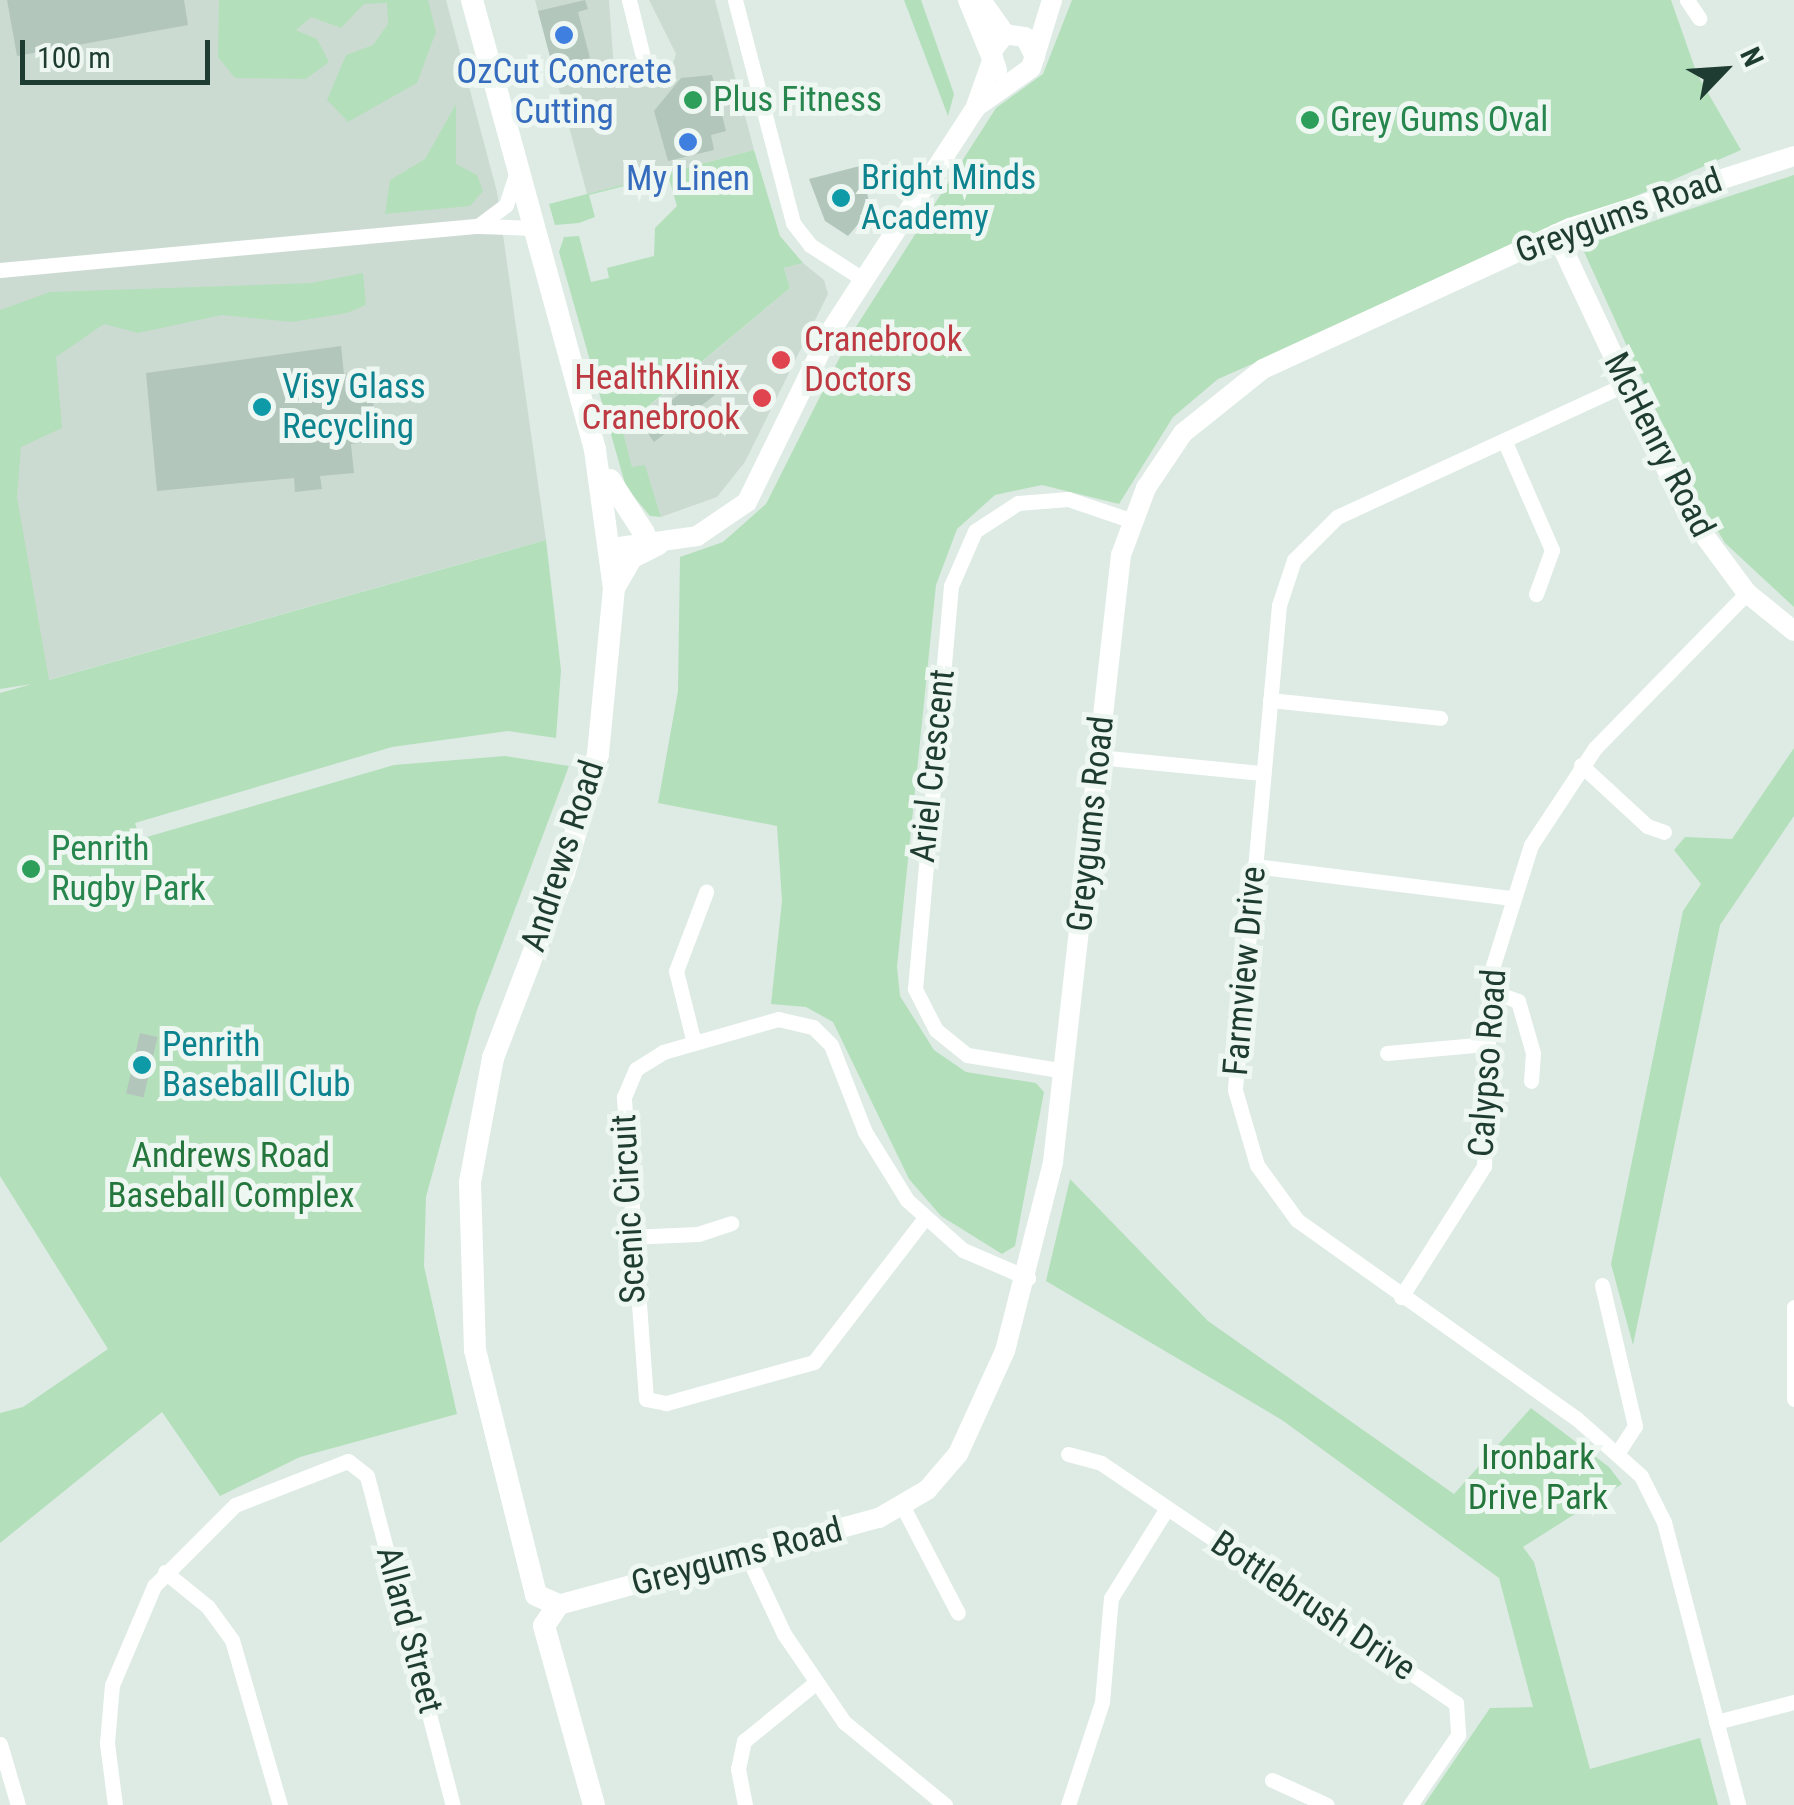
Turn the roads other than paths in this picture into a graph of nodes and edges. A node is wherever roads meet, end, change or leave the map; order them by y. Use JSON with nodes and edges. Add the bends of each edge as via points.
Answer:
{"nodes":[{"id":1,"x":472,"y":0,"type":"edge"},
{"id":2,"x":629,"y":0,"type":"edge"},
{"id":3,"x":736,"y":0,"type":"edge"},
{"id":4,"x":968,"y":0,"type":"edge"},
{"id":5,"x":980,"y":0,"type":"edge"},
{"id":6,"x":1049,"y":0,"type":"edge"},
{"id":7,"x":1687,"y":0,"type":"edge"},
{"id":8,"x":1699,"y":18,"type":"dead end"},
{"id":9,"x":1008,"y":34,"type":"junction"},
{"id":10,"x":642,"y":54,"type":"dead end"},
{"id":11,"x":1035,"y":57,"type":"junction"},
{"id":12,"x":991,"y":58,"type":"junction"},
{"id":13,"x":1022,"y":75,"type":"junction"},
{"id":14,"x":975,"y":108,"type":"junction"},
{"id":15,"x":1794,"y":156,"type":"edge"},
{"id":16,"x":518,"y":168,"type":"junction"},
{"id":17,"x":478,"y":226,"type":"junction"},
{"id":18,"x":534,"y":228,"type":"junction"},
{"id":19,"x":1556,"y":234,"type":"junction"},
{"id":20,"x":0,"y":270,"type":"edge"},
{"id":21,"x":864,"y":280,"type":"junction"},
{"id":22,"x":1626,"y":384,"type":"junction"},
{"id":23,"x":1504,"y":440,"type":"junction"},
{"id":24,"x":595,"y":450,"type":"junction"},
{"id":25,"x":1130,"y":520,"type":"junction"},
{"id":26,"x":651,"y":538,"type":"junction"},
{"id":27,"x":612,"y":542,"type":"junction"},
{"id":28,"x":614,"y":588,"type":"junction"},
{"id":29,"x":1747,"y":593,"type":"junction"},
{"id":30,"x":1536,"y":594,"type":"dead end"},
{"id":31,"x":1794,"y":631,"type":"edge"},
{"id":32,"x":1270,"y":700,"type":"junction"},
{"id":33,"x":1440,"y":718,"type":"dead end"},
{"id":34,"x":1098,"y":757,"type":"junction"},
{"id":35,"x":1581,"y":765,"type":"junction"},
{"id":36,"x":1262,"y":773,"type":"junction"},
{"id":37,"x":1664,"y":832,"type":"dead end"},
{"id":38,"x":1254,"y":866,"type":"junction"},
{"id":39,"x":706,"y":892,"type":"dead end"},
{"id":40,"x":1510,"y":898,"type":"junction"},
{"id":41,"x":1488,"y":990,"type":"junction"},
{"id":42,"x":694,"y":1042,"type":"junction"},
{"id":43,"x":1485,"y":1044,"type":"junction"},
{"id":44,"x":1387,"y":1053,"type":"dead end"},
{"id":45,"x":1065,"y":1071,"type":"junction"},
{"id":46,"x":1531,"y":1081,"type":"dead end"},
{"id":47,"x":924,"y":1219,"type":"junction"},
{"id":48,"x":730,"y":1223,"type":"dead end"},
{"id":49,"x":628,"y":1237,"type":"junction"},
{"id":50,"x":1028,"y":1278,"type":"junction"},
{"id":51,"x":1602,"y":1286,"type":"dead end"},
{"id":52,"x":1402,"y":1297,"type":"junction"},
{"id":53,"x":1794,"y":1307,"type":"edge"},
{"id":54,"x":1794,"y":1400,"type":"edge"},
{"id":55,"x":1618,"y":1451,"type":"junction"},
{"id":56,"x":1068,"y":1454,"type":"dead end"},
{"id":57,"x":903,"y":1507,"type":"junction"},
{"id":58,"x":1167,"y":1508,"type":"junction"},
{"id":59,"x":747,"y":1554,"type":"junction"},
{"id":60,"x":164,"y":1572,"type":"junction"},
{"id":61,"x":547,"y":1600,"type":"junction"},
{"id":62,"x":958,"y":1613,"type":"dead end"},
{"id":63,"x":816,"y":1683,"type":"junction"},
{"id":64,"x":1794,"y":1702,"type":"edge"},
{"id":65,"x":1716,"y":1722,"type":"junction"},
{"id":66,"x":0,"y":1744,"type":"edge"},
{"id":67,"x":1272,"y":1780,"type":"dead end"},
{"id":68,"x":18,"y":1805,"type":"edge"},
{"id":69,"x":115,"y":1805,"type":"edge"},
{"id":70,"x":280,"y":1805,"type":"edge"},
{"id":71,"x":453,"y":1805,"type":"edge"},
{"id":72,"x":594,"y":1805,"type":"edge"},
{"id":73,"x":745,"y":1805,"type":"edge"},
{"id":74,"x":944,"y":1805,"type":"edge"},
{"id":75,"x":1068,"y":1805,"type":"edge"},
{"id":76,"x":1327,"y":1805,"type":"edge"},
{"id":77,"x":1410,"y":1805,"type":"edge"},
{"id":78,"x":1738,"y":1805,"type":"edge"}],
"edges":[{"from":1,"to":16,"type":"main road","name":"Andrews Road"},
{"from":2,"to":10,"type":"street"},
{"from":3,"to":21,"type":"street","via":[[794,223],[810,246]]},
{"from":4,"to":12,"type":"street"},
{"from":5,"to":9,"type":"street"},
{"from":6,"to":9,"type":"street"},
{"from":6,"to":11,"type":"street"},
{"from":7,"to":8,"type":"street"},
{"from":9,"to":11,"type":"street","via":[[1028,40]]},
{"from":9,"to":12,"type":"street"},
{"from":11,"to":13,"type":"street"},
{"from":12,"to":13,"type":"street","via":[[1005,76]]},
{"from":12,"to":14,"type":"street"},
{"from":13,"to":14,"type":"street"},
{"from":14,"to":21,"type":"street"},
{"from":15,"to":19,"type":"street","name":"Greygums Road"},
{"from":16,"to":17,"type":"street","via":[[506,205]]},
{"from":16,"to":18,"type":"main road","name":"Andrews Road"},
{"from":17,"to":18,"type":"street"},
{"from":17,"to":20,"type":"street"},
{"from":18,"to":24,"type":"main road","name":"Andrews Road"},
{"from":19,"to":22,"type":"street","name":"McHenry Road"},
{"from":19,"to":25,"type":"street","name":"Greygums Road","via":[[1241,382],[1176,442]]},
{"from":21,"to":26,"type":"street","via":[[766,464],[719,514]]},
{"from":22,"to":23,"type":"street","name":"Farmview Drive"},
{"from":22,"to":29,"type":"street","name":"McHenry Road","via":[[1687,512]]},
{"from":23,"to":30,"type":"street","via":[[1552,550]]},
{"from":23,"to":32,"type":"street","name":"Farmview Drive","via":[[1337,517],[1309,539],[1280,597]]},
{"from":24,"to":26,"type":"main road"},
{"from":24,"to":27,"type":"main road","name":"Andrews Road"},
{"from":25,"to":34,"type":"street","name":"Greygums Road"},
{"from":25,"to":45,"type":"street","name":"Ariel Crescent","via":[[1068,499],[1018,503],[975,531],[951,586],[916,989],[936,1030],[968,1054]]},
{"from":26,"to":27,"type":"street"},
{"from":26,"to":28,"type":"main road"},
{"from":27,"to":28,"type":"main road","name":"Andrews Road"},
{"from":28,"to":61,"type":"main road","name":"Andrews Road","via":[[598,754],[570,855],[493,1058],[470,1182],[474,1350]]},
{"from":29,"to":31,"type":"street","name":"McHenry Road"},
{"from":29,"to":35,"type":"street","name":"Calypso Road"},
{"from":32,"to":33,"type":"street"},
{"from":32,"to":36,"type":"street","name":"Farmview Drive"},
{"from":34,"to":36,"type":"street"},
{"from":34,"to":45,"type":"street","name":"Greygums Road"},
{"from":35,"to":37,"type":"street","via":[[1647,826]]},
{"from":35,"to":40,"type":"street","name":"Calypso Road","via":[[1531,845]]},
{"from":36,"to":38,"type":"street","name":"Farmview Drive"},
{"from":38,"to":40,"type":"street"},
{"from":38,"to":52,"type":"street","name":"Farmview Drive","via":[[1235,1056],[1246,1137],[1297,1220]]},
{"from":39,"to":42,"type":"street","via":[[676,972]]},
{"from":40,"to":41,"type":"street","name":"Calypso Road"},
{"from":41,"to":43,"type":"street","name":"Calypso Road"},
{"from":41,"to":46,"type":"street","via":[[1518,1001],[1533,1052]]},
{"from":42,"to":47,"type":"street","name":"Scenic Circuit","via":[[785,1019],[820,1032],[875,1150]]},
{"from":42,"to":49,"type":"street","name":"Scenic Circuit","via":[[646,1060],[626,1086]]},
{"from":43,"to":44,"type":"street"},
{"from":43,"to":52,"type":"street","name":"Calypso Road","via":[[1484,1166]]},
{"from":45,"to":50,"type":"street","name":"Greygums Road"},
{"from":47,"to":49,"type":"street","name":"Scenic Circuit","via":[[817,1360],[646,1407]]},
{"from":47,"to":50,"type":"street","name":"Scenic Circuit","via":[[974,1256]]},
{"from":48,"to":49,"type":"street","via":[[698,1234]]},
{"from":50,"to":57,"type":"street","name":"Greygums Road","via":[[958,1454]]},
{"from":51,"to":55,"type":"street","via":[[1635,1426]]},
{"from":52,"to":55,"type":"street","name":"Farmview Drive"},
{"from":53,"to":54,"type":"street"},
{"from":55,"to":65,"type":"street","name":"Farmview Drive","via":[[1661,1513]]},
{"from":56,"to":58,"type":"street","name":"Bottlebrush Drive","via":[[1094,1460]]},
{"from":57,"to":59,"type":"street","name":"Greygums Road"},
{"from":57,"to":62,"type":"street"},
{"from":58,"to":75,"type":"street","via":[[1111,1598],[1102,1702]]},
{"from":58,"to":77,"type":"street","name":"Bottlebrush Drive","via":[[1456,1703],[1458,1735]]},
{"from":59,"to":61,"type":"street","name":"Greygums Road"},
{"from":59,"to":63,"type":"street"},
{"from":60,"to":69,"type":"street","via":[[115,1673],[107,1743]]},
{"from":60,"to":70,"type":"street","via":[[208,1607],[236,1649]]},
{"from":60,"to":71,"type":"street","name":"Allard Street","via":[[248,1498],[353,1462],[367,1476]]},
{"from":61,"to":72,"type":"main road","name":"Andrews Road","via":[[526,1612],[544,1626]]},
{"from":63,"to":73,"type":"street","via":[[735,1742]]},
{"from":63,"to":74,"type":"street","via":[[874,1754]]},
{"from":64,"to":65,"type":"street"},
{"from":65,"to":78,"type":"street","name":"Farmview Drive"},
{"from":66,"to":68,"type":"street"},
{"from":67,"to":76,"type":"street"}]}
